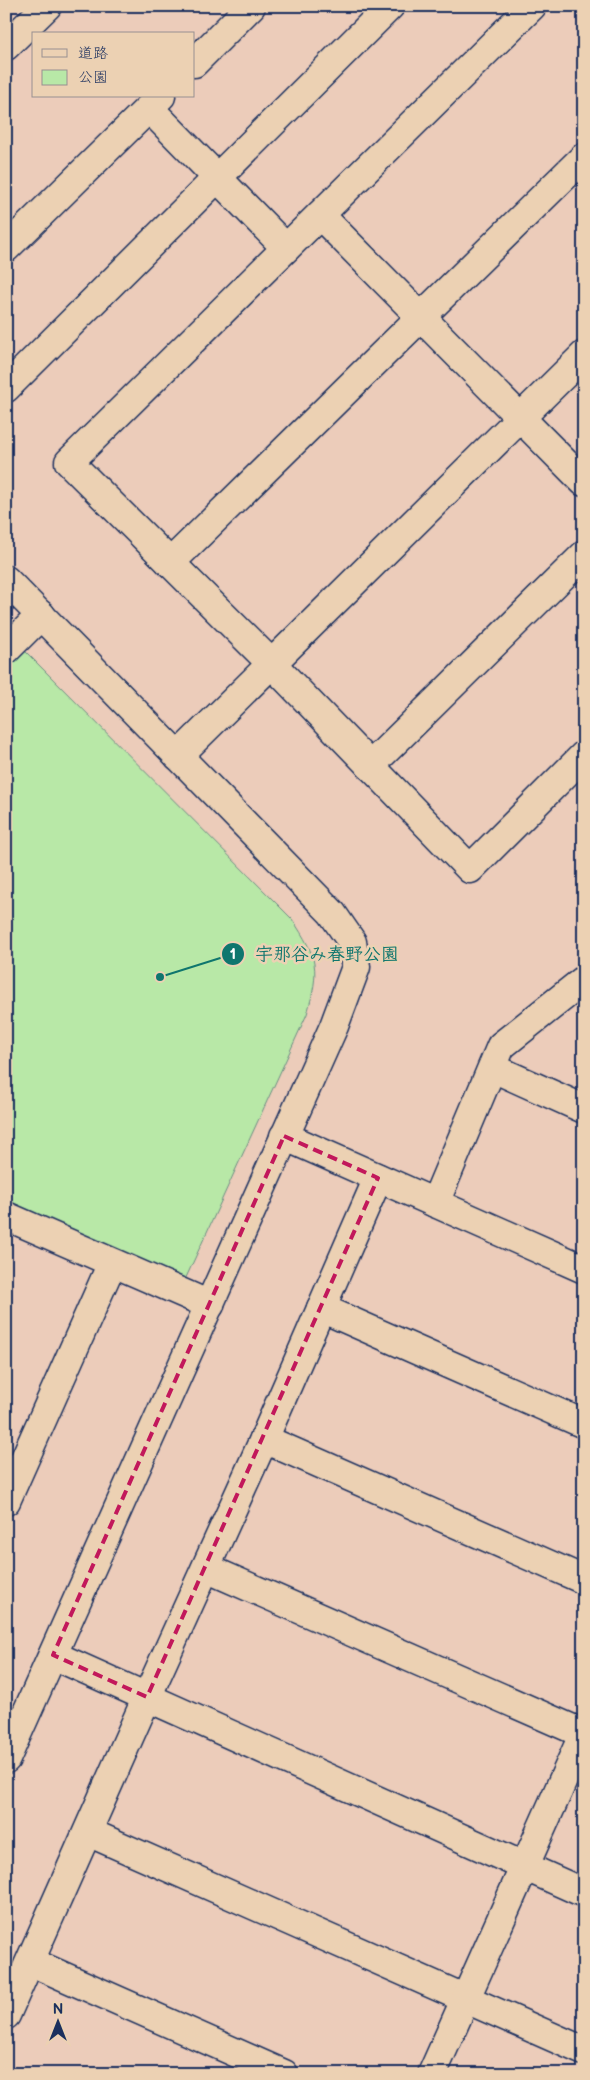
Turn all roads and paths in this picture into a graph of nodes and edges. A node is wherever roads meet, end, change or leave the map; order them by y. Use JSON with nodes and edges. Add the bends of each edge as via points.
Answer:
{"nodes":[{"id":1,"x":47,"y":6,"type":"edge"},
{"id":2,"x":251,"y":6,"type":"edge"},
{"id":3,"x":390,"y":6,"type":"edge"},
{"id":4,"x":532,"y":6,"type":"edge"},
{"id":5,"x":6,"y":46,"type":"edge"},
{"id":6,"x":195,"y":62,"type":"edge"},
{"id":7,"x":155,"y":102,"type":"edge"},
{"id":8,"x":584,"y":157,"type":"edge"},
{"id":9,"x":216,"y":178,"type":"junction"},
{"id":10,"x":320,"y":214,"type":"junction"},
{"id":11,"x":6,"y":248,"type":"edge"},
{"id":12,"x":286,"y":248,"type":"junction"},
{"id":13,"x":421,"y":317,"type":"junction"},
{"id":14,"x":584,"y":355,"type":"edge"},
{"id":15,"x":6,"y":388,"type":"edge"},
{"id":16,"x":520,"y":418,"type":"junction"},
{"id":17,"x":584,"y":482,"type":"edge"},
{"id":18,"x":584,"y":555,"type":"edge"},
{"id":19,"x":170,"y":563,"type":"junction"},
{"id":20,"x":6,"y":580,"type":"edge"},
{"id":21,"x":41,"y":615,"type":"junction"},
{"id":22,"x":6,"y":650,"type":"edge"},
{"id":23,"x":271,"y":663,"type":"junction"},
{"id":24,"x":584,"y":755,"type":"edge"},
{"id":25,"x":178,"y":756,"type":"junction"},
{"id":26,"x":370,"y":766,"type":"junction"},
{"id":27,"x":584,"y":980,"type":"edge"},
{"id":28,"x":493,"y":1068,"type":"junction"},
{"id":29,"x":584,"y":1109,"type":"edge"},
{"id":30,"x":284,"y":1136,"type":"junction"},
{"id":31,"x":378,"y":1178,"type":"junction"},
{"id":32,"x":435,"y":1203,"type":"junction"},
{"id":33,"x":6,"y":1216,"type":"edge"},
{"id":34,"x":112,"y":1263,"type":"junction"},
{"id":35,"x":584,"y":1269,"type":"edge"},
{"id":36,"x":210,"y":1305,"type":"junction"},
{"id":37,"x":321,"y":1308,"type":"junction"},
{"id":38,"x":584,"y":1424,"type":"edge"},
{"id":39,"x":264,"y":1439,"type":"junction"},
{"id":40,"x":6,"y":1501,"type":"edge"},
{"id":41,"x":206,"y":1568,"type":"junction"},
{"id":42,"x":584,"y":1580,"type":"edge"},
{"id":43,"x":53,"y":1655,"type":"junction"},
{"id":44,"x":146,"y":1697,"type":"junction"},
{"id":45,"x":584,"y":1734,"type":"edge"},
{"id":46,"x":6,"y":1759,"type":"edge"},
{"id":47,"x":88,"y":1832,"type":"junction"},
{"id":48,"x":524,"y":1866,"type":"junction"},
{"id":49,"x":584,"y":1893,"type":"edge"},
{"id":50,"x":31,"y":1962,"type":"junction"},
{"id":51,"x":465,"y":1997,"type":"junction"},
{"id":52,"x":6,"y":2016,"type":"edge"},
{"id":53,"x":584,"y":2051,"type":"edge"},
{"id":54,"x":284,"y":2074,"type":"edge"},
{"id":55,"x":432,"y":2074,"type":"edge"}],
"edges":[{"from":1,"to":5,"type":"street"},
{"from":2,"to":6,"type":"street"},
{"from":3,"to":9,"type":"street"},
{"from":4,"to":10,"type":"street"},
{"from":7,"to":9,"type":"street"},
{"from":7,"to":11,"type":"street"},
{"from":8,"to":13,"type":"street"},
{"from":9,"to":12,"type":"street"},
{"from":9,"to":15,"type":"street"},
{"from":10,"to":12,"type":"street"},
{"from":10,"to":13,"type":"street"},
{"from":12,"to":19,"type":"street","via":[[69,462]]},
{"from":13,"to":16,"type":"street"},
{"from":13,"to":19,"type":"street"},
{"from":14,"to":16,"type":"street"},
{"from":16,"to":17,"type":"street"},
{"from":16,"to":23,"type":"street"},
{"from":18,"to":26,"type":"street"},
{"from":19,"to":23,"type":"street"},
{"from":20,"to":21,"type":"street"},
{"from":21,"to":22,"type":"street"},
{"from":21,"to":25,"type":"street"},
{"from":23,"to":25,"type":"street"},
{"from":23,"to":26,"type":"street"},
{"from":24,"to":26,"type":"street","via":[[470,869]]},
{"from":25,"to":30,"type":"street","via":[[304,882],[352,942],[356,967],[349,991]]},
{"from":27,"to":28,"type":"street","via":[[501,1046]]},
{"from":28,"to":29,"type":"street"},
{"from":28,"to":32,"type":"street"},
{"from":30,"to":31,"type":"street"},
{"from":30,"to":36,"type":"street"},
{"from":31,"to":32,"type":"street"},
{"from":31,"to":37,"type":"street"},
{"from":32,"to":35,"type":"street"},
{"from":33,"to":34,"type":"street"},
{"from":34,"to":36,"type":"street"},
{"from":34,"to":40,"type":"street"},
{"from":36,"to":43,"type":"street"},
{"from":37,"to":38,"type":"street"},
{"from":37,"to":39,"type":"street"},
{"from":39,"to":41,"type":"street"},
{"from":39,"to":42,"type":"street"},
{"from":41,"to":44,"type":"street"},
{"from":41,"to":45,"type":"street"},
{"from":43,"to":44,"type":"street"},
{"from":43,"to":46,"type":"street"},
{"from":44,"to":47,"type":"street"},
{"from":44,"to":48,"type":"street"},
{"from":45,"to":48,"type":"street"},
{"from":47,"to":50,"type":"street"},
{"from":47,"to":51,"type":"street"},
{"from":48,"to":49,"type":"street"},
{"from":48,"to":51,"type":"street"},
{"from":50,"to":52,"type":"street"},
{"from":50,"to":54,"type":"street"},
{"from":51,"to":53,"type":"street"},
{"from":51,"to":55,"type":"street"}]}
